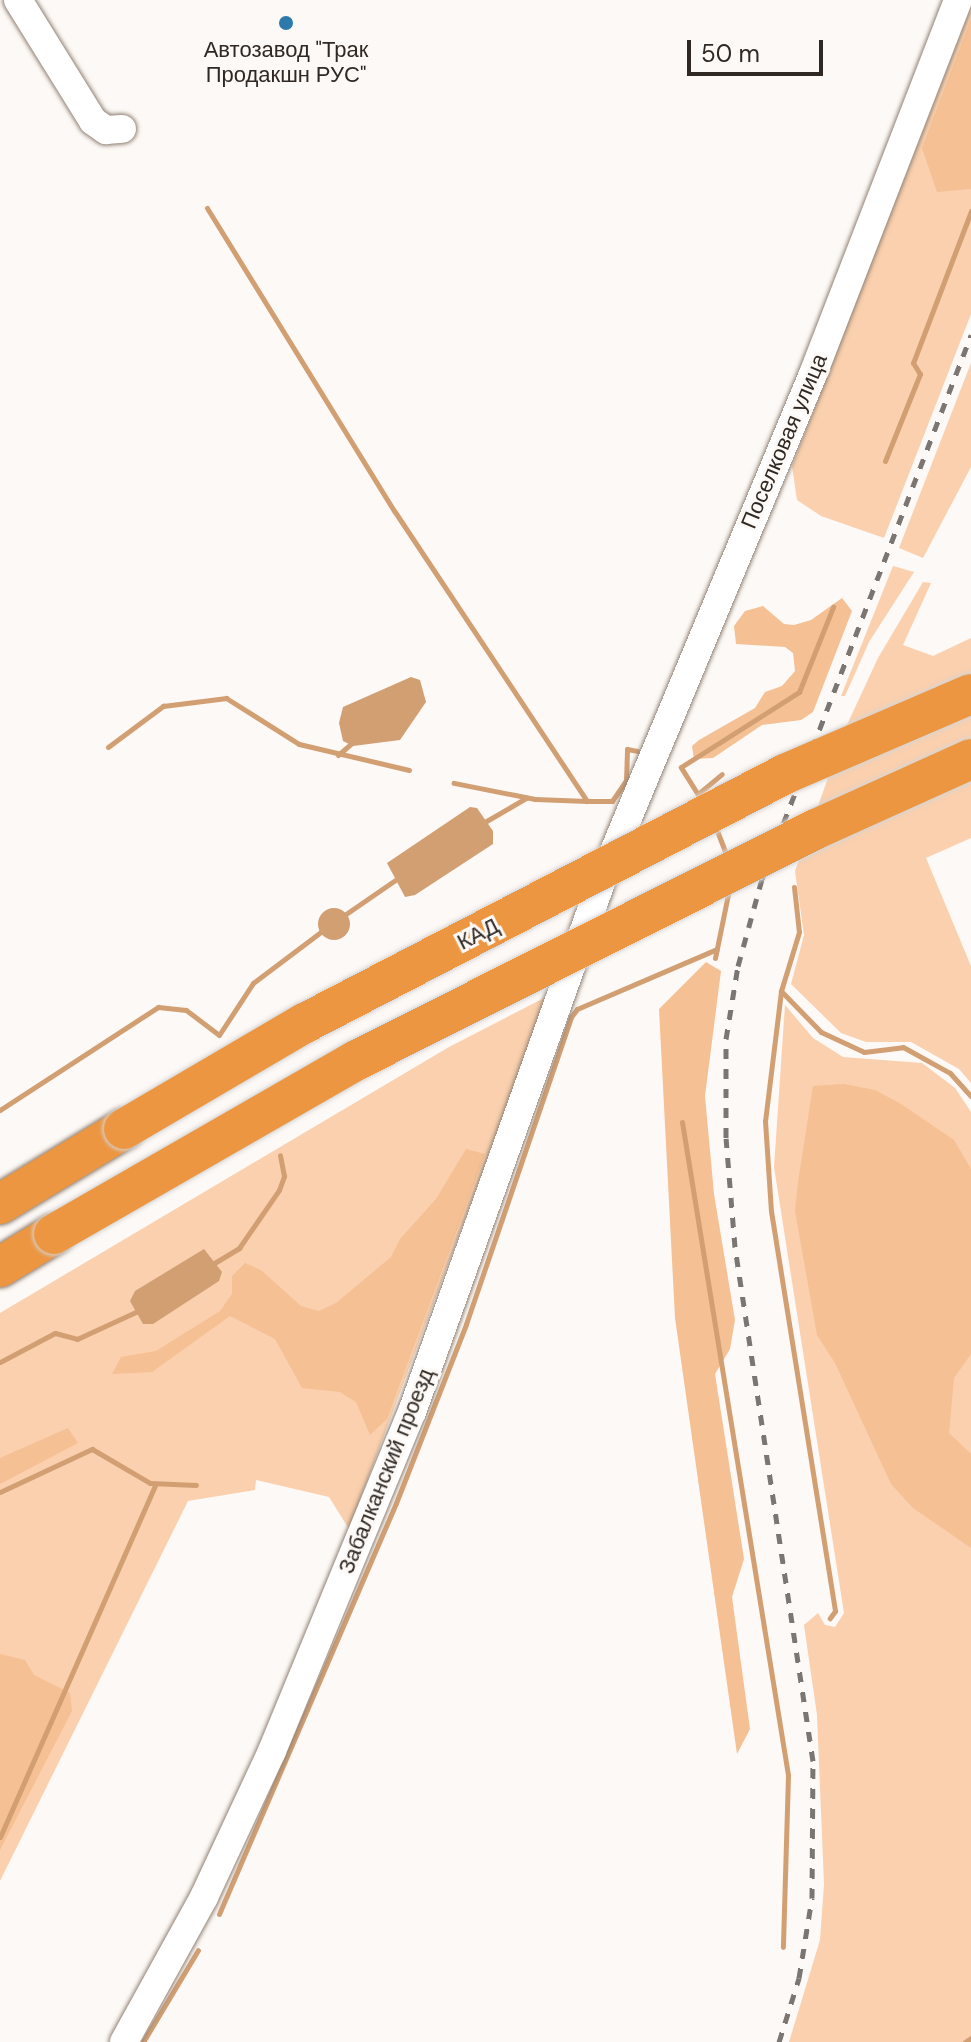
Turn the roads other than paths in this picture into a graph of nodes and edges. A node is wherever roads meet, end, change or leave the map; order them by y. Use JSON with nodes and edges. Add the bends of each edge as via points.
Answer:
{"nodes":[{"id":1,"x":18,"y":0,"type":"edge"},
{"id":2,"x":958,"y":0,"type":"edge"},
{"id":3,"x":122,"y":129,"type":"dead end"},
{"id":4,"x":971,"y":694,"type":"edge"},
{"id":5,"x":971,"y":759,"type":"edge"},
{"id":6,"x":602,"y":880,"type":"joint"},
{"id":7,"x":14,"y":1195,"type":"edge"},
{"id":8,"x":0,"y":1267,"type":"edge"},
{"id":9,"x":124,"y":2042,"type":"edge"}],
"edges":[{"from":1,"to":3,"type":"street","via":[[93,121],[106,130]]},
{"from":2,"to":6,"type":"street","name":"Поселковая улица","via":[[813,374]]},
{"from":4,"to":7,"type":"highway","name":"КАД","bridge":true,"via":[[785,774],[319,1016]]},
{"from":5,"to":8,"type":"highway","bridge":true,"via":[[816,829],[357,1060]]},
{"from":6,"to":9,"type":"street","name":"Забалканский проезд","via":[[406,1427],[253,1791],[204,1897]]}]}
